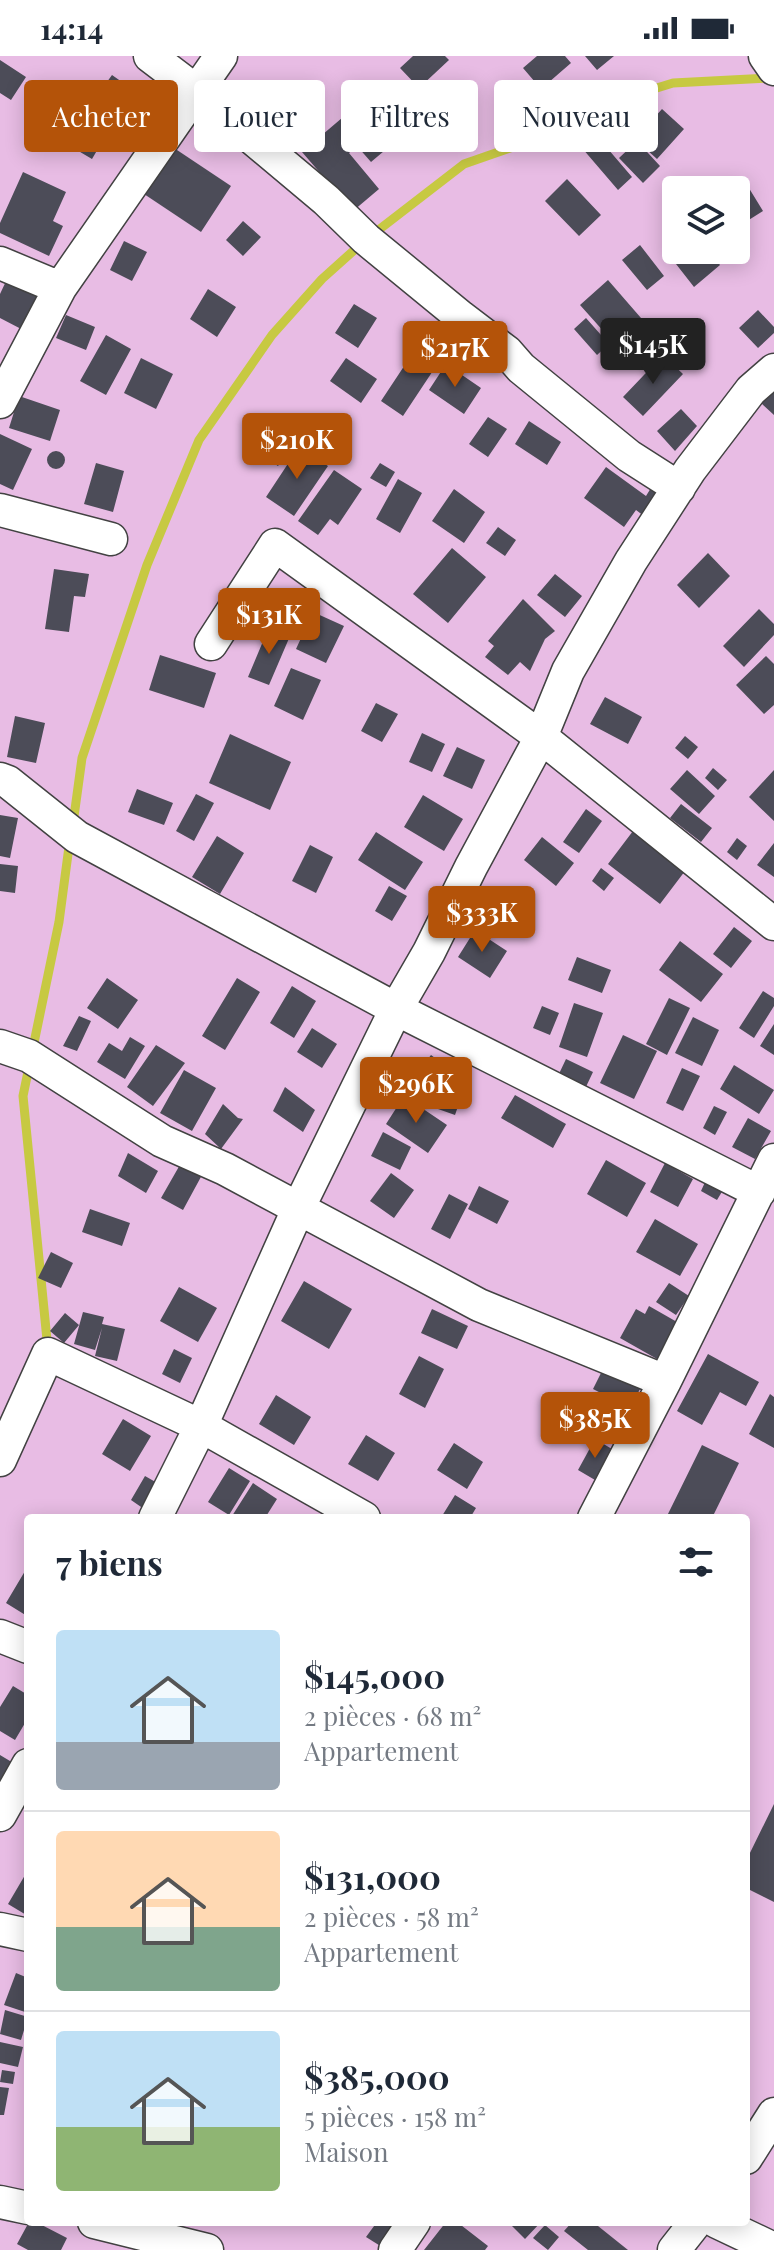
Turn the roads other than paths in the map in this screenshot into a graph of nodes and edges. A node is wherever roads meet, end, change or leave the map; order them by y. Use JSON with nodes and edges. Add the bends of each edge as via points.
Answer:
{"nodes":[{"id":1,"x":150,"y":56,"type":"edge"},
{"id":2,"x":221,"y":56,"type":"edge"},
{"id":3,"x":765,"y":56,"type":"edge"},
{"id":4,"x":774,"y":69,"type":"edge"},
{"id":5,"x":204,"y":80,"type":"edge"},
{"id":6,"x":194,"y":89,"type":"edge"},
{"id":7,"x":194,"y":94,"type":"edge"},
{"id":8,"x":269,"y":152,"type":"edge"},
{"id":9,"x":0,"y":263,"type":"edge"},
{"id":10,"x":60,"y":288,"type":"junction"},
{"id":11,"x":774,"y":370,"type":"edge"},
{"id":12,"x":0,"y":402,"type":"edge"},
{"id":13,"x":679,"y":488,"type":"junction"},
{"id":14,"x":0,"y":510,"type":"edge"},
{"id":15,"x":111,"y":539,"type":"dead end"},
{"id":16,"x":211,"y":644,"type":"dead end"},
{"id":17,"x":541,"y":737,"type":"junction"},
{"id":18,"x":0,"y":779,"type":"edge"},
{"id":19,"x":774,"y":924,"type":"edge"},
{"id":20,"x":396,"y":1009,"type":"junction"},
{"id":21,"x":0,"y":1046,"type":"edge"},
{"id":22,"x":774,"y":1160,"type":"edge"},
{"id":23,"x":759,"y":1192,"type":"junction"},
{"id":24,"x":299,"y":1207,"type":"junction"},
{"id":25,"x":665,"y":1381,"type":"junction"},
{"id":26,"x":201,"y":1426,"type":"junction"},
{"id":27,"x":0,"y":1460,"type":"edge"},
{"id":28,"x":157,"y":1514,"type":"edge"},
{"id":29,"x":357,"y":1514,"type":"edge"},
{"id":30,"x":596,"y":1514,"type":"edge"},
{"id":31,"x":0,"y":1636,"type":"edge"},
{"id":32,"x":24,"y":1645,"type":"edge"},
{"id":33,"x":24,"y":1772,"type":"edge"},
{"id":34,"x":0,"y":1815,"type":"edge"},
{"id":35,"x":0,"y":1929,"type":"edge"},
{"id":36,"x":24,"y":1934,"type":"edge"},
{"id":37,"x":774,"y":2114,"type":"edge"},
{"id":38,"x":750,"y":2152,"type":"edge"},
{"id":39,"x":0,"y":2202,"type":"edge"},
{"id":40,"x":24,"y":2207,"type":"edge"},
{"id":41,"x":110,"y":2226,"type":"edge"},
{"id":42,"x":411,"y":2226,"type":"edge"},
{"id":43,"x":693,"y":2226,"type":"edge"},
{"id":44,"x":725,"y":2226,"type":"edge"},
{"id":45,"x":774,"y":2249,"type":"edge"},
{"id":46,"x":207,"y":2250,"type":"edge"},
{"id":47,"x":395,"y":2250,"type":"edge"},
{"id":48,"x":674,"y":2250,"type":"edge"}],
"edges":[{"from":1,"to":6,"type":"street"},
{"from":2,"to":5,"type":"street"},
{"from":3,"to":4,"type":"street"},
{"from":7,"to":10,"type":"street"},
{"from":8,"to":13,"type":"street","via":[[521,368],[629,456]]},
{"from":9,"to":10,"type":"street"},
{"from":10,"to":12,"type":"street"},
{"from":11,"to":13,"type":"street","via":[[751,390]]},
{"from":13,"to":17,"type":"street","via":[[568,671]]},
{"from":14,"to":15,"type":"street"},
{"from":16,"to":17,"type":"street","via":[[275,545]]},
{"from":17,"to":19,"type":"street"},
{"from":17,"to":20,"type":"street"},
{"from":18,"to":20,"type":"street","via":[[77,837]]},
{"from":20,"to":23,"type":"street"},
{"from":20,"to":24,"type":"street"},
{"from":21,"to":24,"type":"street","via":[[29,1056],[162,1141]]},
{"from":22,"to":23,"type":"street"},
{"from":23,"to":25,"type":"street"},
{"from":24,"to":25,"type":"street","via":[[479,1305]]},
{"from":24,"to":26,"type":"street"},
{"from":25,"to":30,"type":"street"},
{"from":26,"to":27,"type":"street","via":[[48,1354]]},
{"from":26,"to":28,"type":"street"},
{"from":26,"to":29,"type":"street"},
{"from":31,"to":32,"type":"street"},
{"from":33,"to":34,"type":"street"},
{"from":35,"to":36,"type":"street"},
{"from":37,"to":38,"type":"street"},
{"from":39,"to":40,"type":"street"},
{"from":41,"to":46,"type":"street"},
{"from":42,"to":47,"type":"street"},
{"from":43,"to":48,"type":"street"},
{"from":44,"to":45,"type":"street"}]}
